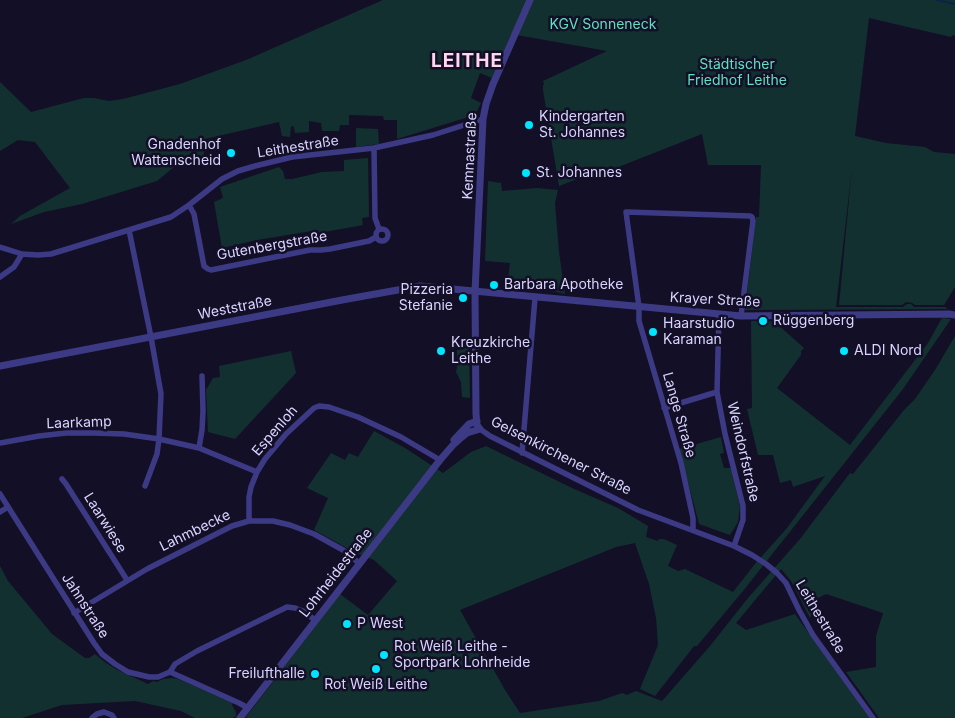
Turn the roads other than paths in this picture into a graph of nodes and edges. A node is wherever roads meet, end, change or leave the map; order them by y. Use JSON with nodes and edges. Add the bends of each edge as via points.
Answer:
{"nodes":[{"id":1,"x":530,"y":0,"type":"edge"},
{"id":2,"x":483,"y":119,"type":"junction"},
{"id":3,"x":374,"y":148,"type":"junction"},
{"id":4,"x":189,"y":206,"type":"junction"},
{"id":5,"x":379,"y":229,"type":"junction"},
{"id":6,"x":129,"y":230,"type":"junction"},
{"id":7,"x":376,"y":237,"type":"junction"},
{"id":8,"x":0,"y":247,"type":"edge"},
{"id":9,"x":22,"y":254,"type":"junction"},
{"id":10,"x":0,"y":277,"type":"edge"},
{"id":11,"x":475,"y":292,"type":"junction"},
{"id":12,"x":535,"y":298,"type":"junction"},
{"id":13,"x":639,"y":307,"type":"junction"},
{"id":14,"x":719,"y":314,"type":"junction"},
{"id":15,"x":955,"y":315,"type":"edge"},
{"id":16,"x":741,"y":316,"type":"junction"},
{"id":17,"x":151,"y":337,"type":"junction"},
{"id":18,"x":0,"y":366,"type":"edge"},
{"id":19,"x":202,"y":376,"type":"dead end"},
{"id":20,"x":717,"y":392,"type":"junction"},
{"id":21,"x":664,"y":408,"type":"junction"},
{"id":22,"x":476,"y":421,"type":"junction"},
{"id":23,"x":480,"y":429,"type":"junction"},
{"id":24,"x":159,"y":439,"type":"junction"},
{"id":25,"x":0,"y":443,"type":"edge"},
{"id":26,"x":453,"y":445,"type":"junction"},
{"id":27,"x":199,"y":448,"type":"junction"},
{"id":28,"x":522,"y":453,"type":"junction"},
{"id":29,"x":440,"y":460,"type":"junction"},
{"id":30,"x":257,"y":472,"type":"junction"},
{"id":31,"x":62,"y":479,"type":"dead end"},
{"id":32,"x":145,"y":486,"type":"dead end"},
{"id":33,"x":0,"y":494,"type":"edge"},
{"id":34,"x":8,"y":507,"type":"junction"},
{"id":35,"x":0,"y":512,"type":"edge"},
{"id":36,"x":249,"y":521,"type":"junction"},
{"id":37,"x":693,"y":530,"type":"junction"},
{"id":38,"x":734,"y":546,"type":"junction"},
{"id":39,"x":757,"y":558,"type":"joint"},
{"id":40,"x":359,"y":563,"type":"junction"},
{"id":41,"x":127,"y":580,"type":"junction"},
{"id":42,"x":74,"y":613,"type":"junction"},
{"id":43,"x":315,"y":620,"type":"junction"},
{"id":44,"x":170,"y":672,"type":"junction"},
{"id":45,"x":248,"y":708,"type":"junction"},
{"id":46,"x":92,"y":718,"type":"edge"},
{"id":47,"x":114,"y":718,"type":"edge"},
{"id":48,"x":240,"y":718,"type":"edge"},
{"id":49,"x":873,"y":718,"type":"edge"}],
"edges":[{"from":1,"to":2,"type":"street","name":"Kemnastraße","via":[[493,84]]},
{"from":2,"to":3,"type":"street","name":"Leithestraße","via":[[433,135]]},
{"from":2,"to":11,"type":"street","name":"Kemnastraße"},
{"from":3,"to":4,"type":"street","name":"Leithestraße","via":[[292,157],[238,171],[222,179]]},
{"from":3,"to":5,"type":"street","via":[[375,218]]},
{"from":4,"to":6,"type":"street","name":"Leithestraße","via":[[171,217]]},
{"from":4,"to":7,"type":"street","name":"Gutenbergstraße","via":[[194,214],[204,266],[211,270],[330,249]]},
{"from":5,"to":7,"type":"street"},
{"from":5,"to":7,"type":"street","via":[[387,231],[388,236],[383,241]]},
{"from":6,"to":9,"type":"street","name":"Leithestraße","via":[[51,254]]},
{"from":6,"to":17,"type":"street"},
{"from":8,"to":9,"type":"street","name":"Leithestraße"},
{"from":9,"to":10,"type":"street","via":[[14,267]]},
{"from":11,"to":12,"type":"street","name":"Krayer Straße"},
{"from":11,"to":17,"type":"street","name":"Weststraße","via":[[420,286]]},
{"from":11,"to":22,"type":"street","name":"Gelsenkirchener Straße"},
{"from":12,"to":13,"type":"street","name":"Krayer Straße"},
{"from":12,"to":28,"type":"street"},
{"from":13,"to":14,"type":"street","name":"Krayer Straße"},
{"from":13,"to":16,"type":"street","name":"Lange Straße","via":[[626,212],[750,216],[753,221]]},
{"from":13,"to":21,"type":"street","name":"Lange Straße","via":[[638,321]]},
{"from":14,"to":16,"type":"street","name":"Krayer Straße"},
{"from":14,"to":20,"type":"street","name":"Weindorfstraße"},
{"from":15,"to":16,"type":"street","name":"Krayer Straße"},
{"from":17,"to":18,"type":"street","name":"Weststraße"},
{"from":17,"to":24,"type":"street","via":[[161,394]]},
{"from":19,"to":27,"type":"street"},
{"from":20,"to":21,"type":"street","name":"Weindorfstraße"},
{"from":20,"to":38,"type":"street","name":"Weindorfstraße","via":[[744,514]]},
{"from":21,"to":37,"type":"street","name":"Lange Straße","via":[[681,463]]},
{"from":22,"to":23,"type":"street","name":"Gelsenkirchener Straße"},
{"from":22,"to":26,"type":"street","name":"Lohrheidestraße","via":[[464,428]]},
{"from":23,"to":26,"type":"street","name":"Lohrheidestraße","via":[[468,433]]},
{"from":23,"to":28,"type":"street","name":"Gelsenkirchener Straße"},
{"from":24,"to":25,"type":"street","name":"Laarkamp","via":[[94,432]]},
{"from":24,"to":27,"type":"street","name":"Laarkamp"},
{"from":24,"to":32,"type":"street"},
{"from":26,"to":29,"type":"street","name":"Lohrheidestraße"},
{"from":27,"to":30,"type":"street","name":"Laarkamp"},
{"from":28,"to":37,"type":"street","name":"Gelsenkirchener Straße","via":[[638,510]]},
{"from":29,"to":30,"type":"street","name":"Espenloh","via":[[358,417],[319,406],[310,410],[286,434]]},
{"from":29,"to":40,"type":"street","name":"Lohrheidestraße"},
{"from":30,"to":36,"type":"street","name":"Espenloh","via":[[249,497]]},
{"from":31,"to":41,"type":"street","name":"Laarwiese"},
{"from":33,"to":34,"type":"street","name":"Jahnstraße"},
{"from":34,"to":35,"type":"street"},
{"from":34,"to":42,"type":"street","name":"Jahnstraße"},
{"from":36,"to":40,"type":"street","name":"Lahmbecke","via":[[290,525],[314,534]]},
{"from":36,"to":41,"type":"street","name":"Lahmbecke","via":[[232,526]]},
{"from":37,"to":38,"type":"street","name":"Gelsenkirchener Straße"},
{"from":38,"to":39,"type":"street","name":"Gelsenkirchener Straße"},
{"from":39,"to":49,"type":"street","name":"Leithestraße","via":[[786,583],[813,635]]},
{"from":40,"to":43,"type":"street","name":"Lohrheidestraße"},
{"from":41,"to":42,"type":"street","name":"Lahmbecke"},
{"from":42,"to":44,"type":"street","name":"Jahnstraße","via":[[100,652],[128,672],[158,678]]},
{"from":43,"to":44,"type":"street","via":[[303,611],[287,607],[197,651],[175,664]]},
{"from":43,"to":45,"type":"street","name":"Lohrheidestraße"},
{"from":44,"to":45,"type":"street"},
{"from":45,"to":48,"type":"street","name":"Lohrheidestraße"},
{"from":46,"to":47,"type":"street","via":[[104,712]]}]}
